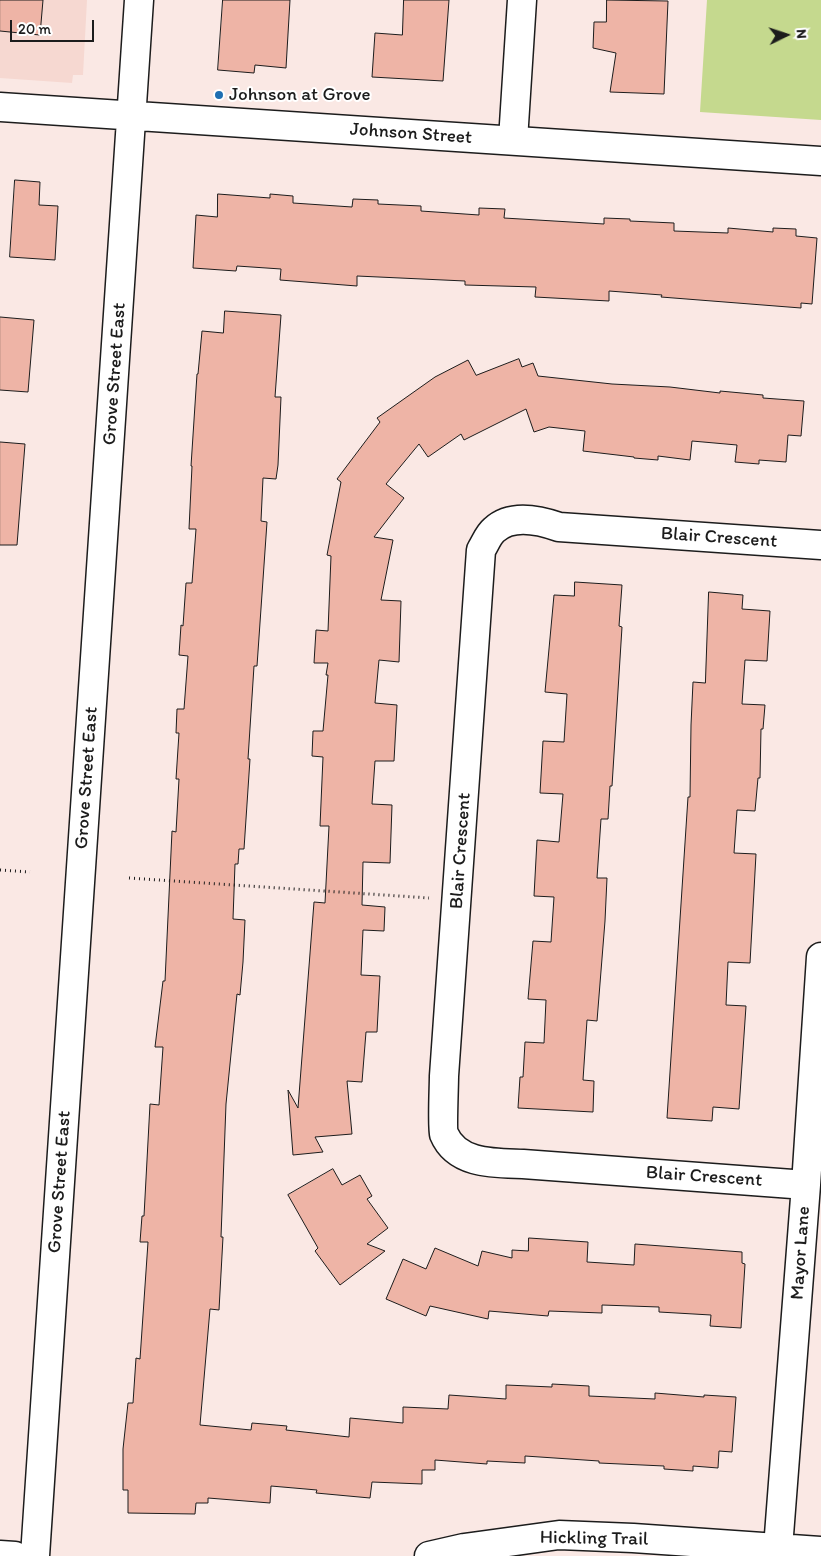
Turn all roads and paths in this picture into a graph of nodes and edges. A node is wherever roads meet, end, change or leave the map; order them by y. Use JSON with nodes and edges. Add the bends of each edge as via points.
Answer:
{"nodes":[{"id":1,"x":139,"y":0,"type":"edge"},
{"id":2,"x":522,"y":0,"type":"edge"},
{"id":3,"x":0,"y":108,"type":"edge"},
{"id":4,"x":132,"y":116,"type":"junction"},
{"id":5,"x":513,"y":140,"type":"junction"},
{"id":6,"x":821,"y":161,"type":"edge"},
{"id":7,"x":821,"y":545,"type":"edge"},
{"id":8,"x":0,"y":870,"type":"edge"},
{"id":9,"x":30,"y":872,"type":"dead end"},
{"id":10,"x":129,"y":878,"type":"dead end"},
{"id":11,"x":435,"y":898,"type":"dead end"},
{"id":12,"x":821,"y":957,"type":"edge"},
{"id":13,"x":806,"y":1184,"type":"junction"},
{"id":14,"x":778,"y":1548,"type":"junction"},
{"id":15,"x":507,"y":1549,"type":"edge"},
{"id":16,"x":821,"y":1551,"type":"edge"},
{"id":17,"x":0,"y":1555,"type":"edge"},
{"id":18,"x":15,"y":1556,"type":"edge"},
{"id":19,"x":35,"y":1556,"type":"edge"},
{"id":20,"x":429,"y":1556,"type":"edge"}],
"edges":[{"from":1,"to":4,"type":"street","name":"Grove Street East"},
{"from":2,"to":5,"type":"street"},
{"from":3,"to":4,"type":"street","name":"Johnson Street"},
{"from":4,"to":5,"type":"street","name":"Johnson Street"},
{"from":4,"to":19,"type":"street","name":"Grove Street East"},
{"from":5,"to":6,"type":"street","name":"Johnson Street"},
{"from":7,"to":13,"type":"street","name":"Blair Crescent","via":[[559,526],[537,520],[512,521],[494,530],[481,550],[444,1076],[444,1134],[457,1152],[482,1163]]},
{"from":8,"to":9,"type":"path"},
{"from":10,"to":11,"type":"path"},
{"from":12,"to":13,"type":"street","name":"Mayor Lane"},
{"from":13,"to":14,"type":"street","name":"Mayor Lane"},
{"from":14,"to":15,"type":"street","name":"Hickling Trail","via":[[559,1535]]},
{"from":14,"to":16,"type":"street","name":"Hickling Trail"},
{"from":15,"to":20,"type":"street","name":"Hickling Trail","via":[[464,1548]]},
{"from":17,"to":18,"type":"street"}]}
